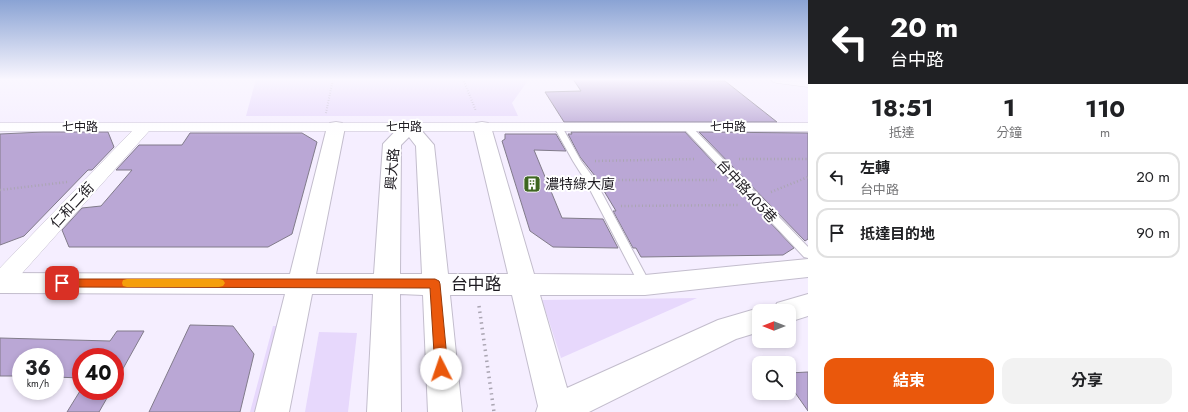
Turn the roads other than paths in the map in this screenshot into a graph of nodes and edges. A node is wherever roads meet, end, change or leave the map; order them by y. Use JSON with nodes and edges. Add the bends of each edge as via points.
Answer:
{"nodes":[{"id":1,"x":0,"y":127,"type":"edge"},
{"id":2,"x":144,"y":127,"type":"junction"},
{"id":3,"x":329,"y":127,"type":"junction"},
{"id":4,"x":408,"y":127,"type":"junction"},
{"id":5,"x":482,"y":127,"type":"junction"},
{"id":6,"x":558,"y":127,"type":"junction"},
{"id":7,"x":687,"y":127,"type":"junction"},
{"id":8,"x":808,"y":127,"type":"edge"},
{"id":9,"x":808,"y":254,"type":"edge"},
{"id":10,"x":808,"y":268,"type":"edge"},
{"id":11,"x":0,"y":283,"type":"edge"},
{"id":12,"x":301,"y":283,"type":"junction"},
{"id":13,"x":387,"y":284,"type":"junction"},
{"id":14,"x":435,"y":284,"type":"junction"},
{"id":15,"x":523,"y":284,"type":"junction"},
{"id":16,"x":645,"y":284,"type":"junction"},
{"id":17,"x":808,"y":304,"type":"edge"},
{"id":18,"x":796,"y":308,"type":"edge"},
{"id":19,"x":752,"y":322,"type":"edge"},
{"id":20,"x":556,"y":411,"type":"edge"},
{"id":21,"x":272,"y":412,"type":"edge"},
{"id":22,"x":384,"y":412,"type":"edge"},
{"id":23,"x":445,"y":412,"type":"edge"}],
"edges":[{"from":1,"to":2,"type":"street","name":"七中路"},
{"from":2,"to":3,"type":"street","name":"七中路"},
{"from":2,"to":11,"type":"street","name":"仁和二街"},
{"from":3,"to":4,"type":"street","name":"七中路"},
{"from":3,"to":12,"type":"street"},
{"from":4,"to":5,"type":"street","name":"七中路"},
{"from":4,"to":13,"type":"street","name":"興大路","via":[[392,144]]},
{"from":4,"to":14,"type":"street","name":"興大路","via":[[425,145]]},
{"from":5,"to":6,"type":"street","name":"七中路"},
{"from":5,"to":15,"type":"street"},
{"from":6,"to":7,"type":"street","name":"七中路"},
{"from":6,"to":16,"type":"lane","via":[[590,180]]},
{"from":7,"to":8,"type":"street","name":"七中路"},
{"from":7,"to":9,"type":"lane","name":"台中路405巷"},
{"from":10,"to":16,"type":"street","name":"台中路"},
{"from":11,"to":12,"type":"street","name":"台中路"},
{"from":12,"to":13,"type":"street","name":"台中路"},
{"from":12,"to":21,"type":"street"},
{"from":13,"to":14,"type":"street","name":"台中路"},
{"from":13,"to":22,"type":"street","name":"興大路"},
{"from":14,"to":15,"type":"street","name":"台中路"},
{"from":14,"to":23,"type":"street","name":"興大路"},
{"from":15,"to":16,"type":"street","name":"台中路"},
{"from":15,"to":20,"type":"street"},
{"from":17,"to":18,"type":"street"},
{"from":19,"to":20,"type":"street","via":[[728,329]]}]}
